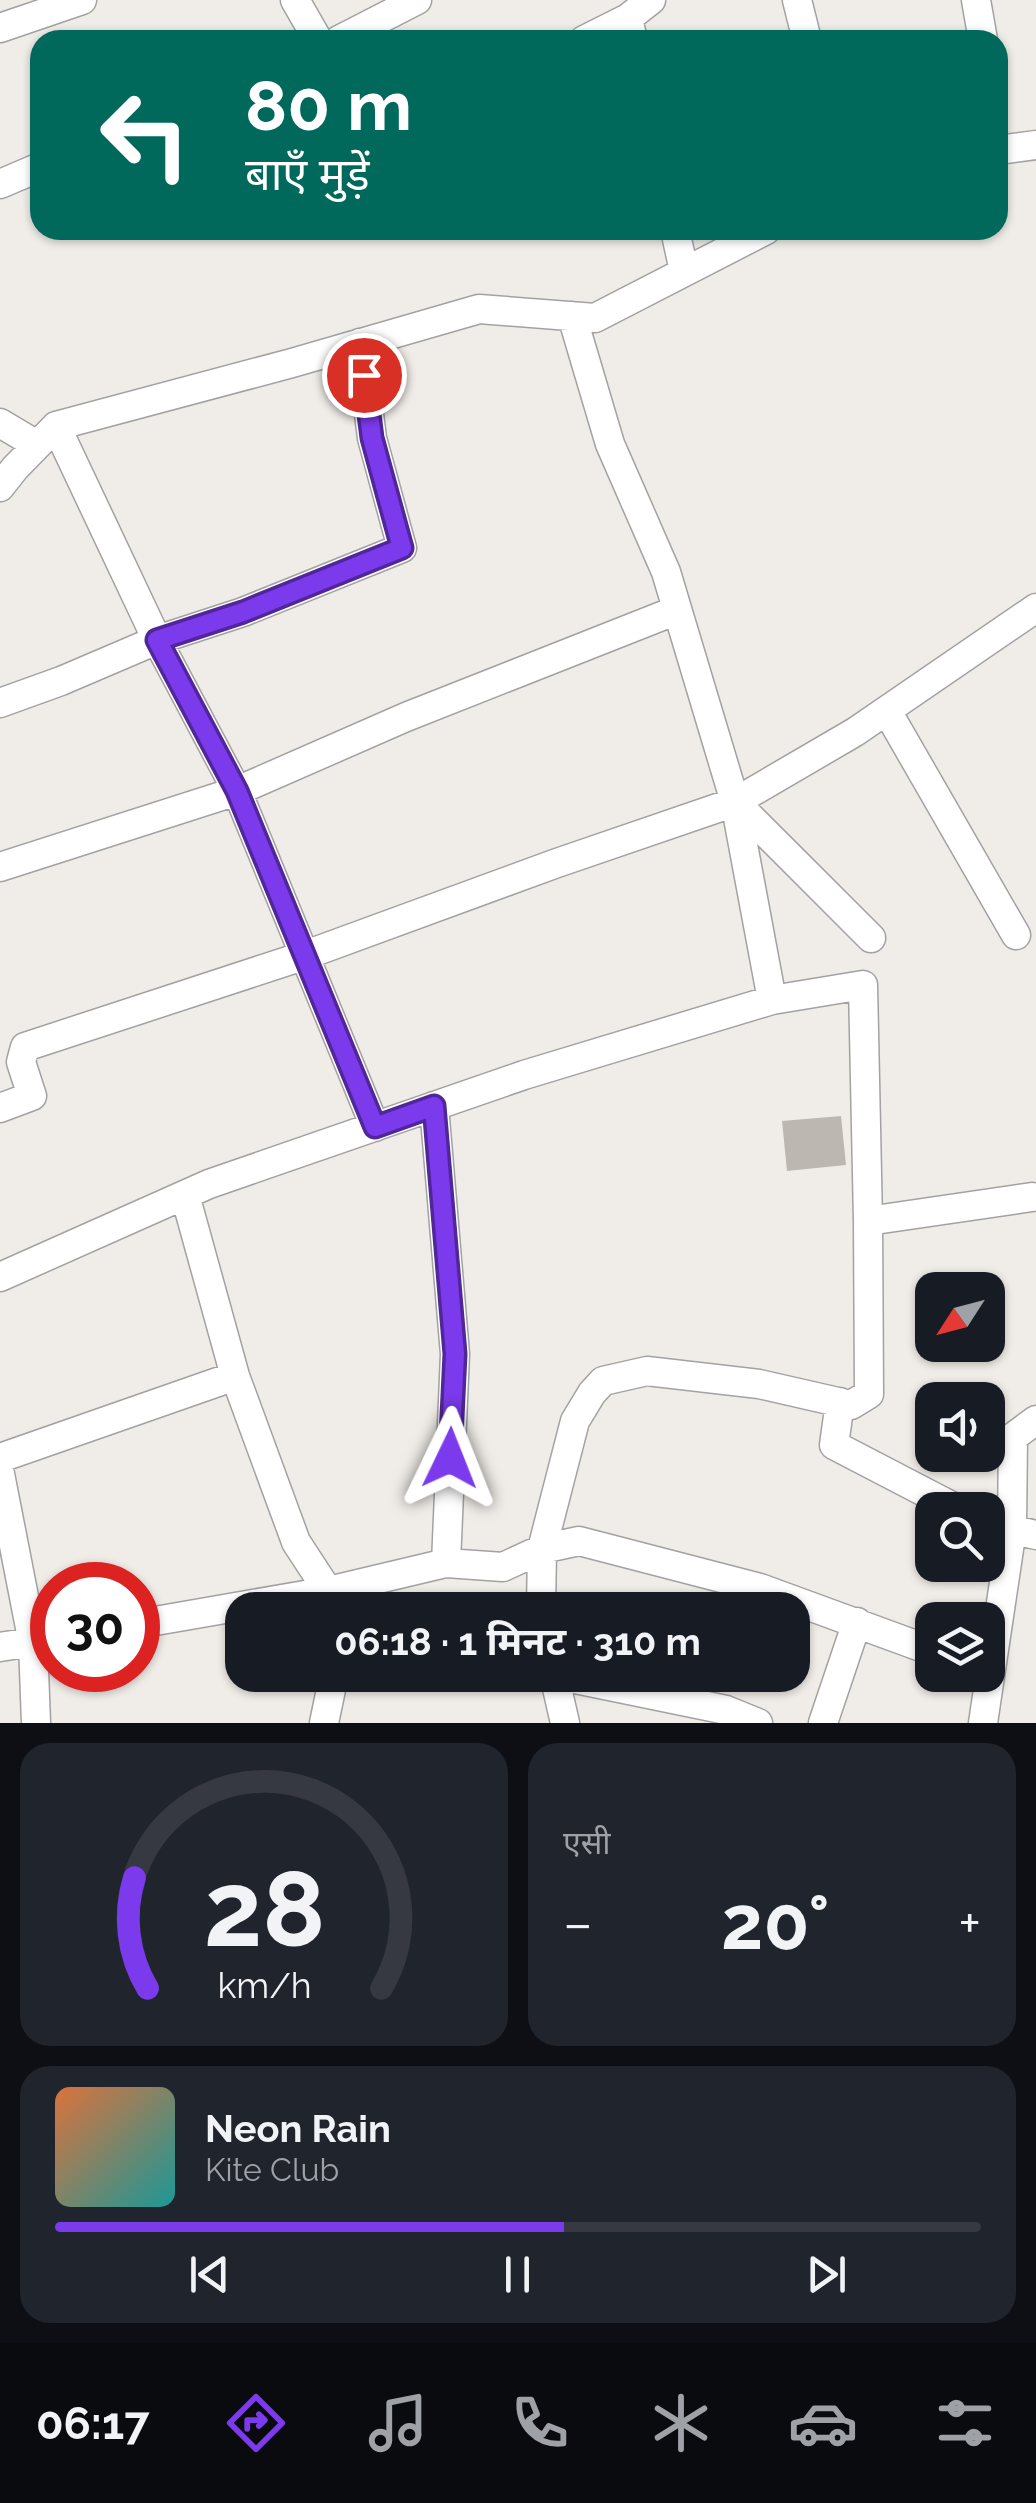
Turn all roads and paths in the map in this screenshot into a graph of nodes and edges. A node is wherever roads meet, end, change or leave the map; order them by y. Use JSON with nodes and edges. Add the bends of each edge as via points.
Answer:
{"nodes":[{"id":1,"x":82,"y":0,"type":"edge"},
{"id":2,"x":295,"y":0,"type":"edge"},
{"id":3,"x":417,"y":0,"type":"edge"},
{"id":4,"x":651,"y":0,"type":"edge"},
{"id":5,"x":797,"y":0,"type":"edge"},
{"id":6,"x":976,"y":0,"type":"edge"},
{"id":7,"x":0,"y":28,"type":"edge"},
{"id":8,"x":631,"y":29,"type":"edge"},
{"id":9,"x":312,"y":30,"type":"edge"},
{"id":10,"x":358,"y":30,"type":"edge"},
{"id":11,"x":804,"y":30,"type":"edge"},
{"id":12,"x":981,"y":30,"type":"edge"},
{"id":13,"x":1008,"y":144,"type":"edge"},
{"id":14,"x":1036,"y":145,"type":"edge"},
{"id":15,"x":30,"y":171,"type":"edge"},
{"id":16,"x":0,"y":184,"type":"edge"},
{"id":17,"x":677,"y":240,"type":"edge"},
{"id":18,"x":746,"y":240,"type":"edge"},
{"id":19,"x":684,"y":271,"type":"junction"},
{"id":20,"x":572,"y":316,"type":"junction"},
{"id":21,"x":360,"y":343,"type":"junction"},
{"id":22,"x":0,"y":423,"type":"edge"},
{"id":23,"x":47,"y":435,"type":"junction"},
{"id":24,"x":0,"y":488,"type":"edge"},
{"id":25,"x":1036,"y":608,"type":"edge"},
{"id":26,"x":677,"y":610,"type":"junction"},
{"id":27,"x":157,"y":640,"type":"junction"},
{"id":28,"x":0,"y":703,"type":"edge"},
{"id":29,"x":886,"y":711,"type":"junction"},
{"id":30,"x":237,"y":791,"type":"junction"},
{"id":31,"x":734,"y":802,"type":"junction"},
{"id":32,"x":0,"y":867,"type":"edge"},
{"id":33,"x":1016,"y":934,"type":"dead end"},
{"id":34,"x":871,"y":938,"type":"dead end"},
{"id":35,"x":303,"y":956,"type":"junction"},
{"id":36,"x":772,"y":1000,"type":"junction"},
{"id":37,"x":434,"y":1106,"type":"junction"},
{"id":38,"x":0,"y":1108,"type":"edge"},
{"id":39,"x":375,"y":1127,"type":"junction"},
{"id":40,"x":184,"y":1195,"type":"junction"},
{"id":41,"x":1032,"y":1197,"type":"dead end"},
{"id":42,"x":868,"y":1221,"type":"junction"},
{"id":43,"x":0,"y":1278,"type":"edge"},
{"id":44,"x":236,"y":1376,"type":"junction"},
{"id":45,"x":840,"y":1402,"type":"junction"},
{"id":46,"x":1036,"y":1420,"type":"edge"},
{"id":47,"x":0,"y":1458,"type":"edge"},
{"id":48,"x":0,"y":1474,"type":"edge"},
{"id":49,"x":924,"y":1492,"type":"edge"},
{"id":50,"x":1012,"y":1529,"type":"edge"},
{"id":51,"x":542,"y":1549,"type":"junction"},
{"id":52,"x":446,"y":1563,"type":"junction"},
{"id":53,"x":30,"y":1591,"type":"edge"},
{"id":54,"x":326,"y":1592,"type":"edge"},
{"id":55,"x":358,"y":1592,"type":"edge"},
{"id":56,"x":541,"y":1592,"type":"edge"},
{"id":57,"x":1000,"y":1602,"type":"edge"},
{"id":58,"x":225,"y":1614,"type":"edge"},
{"id":59,"x":160,"y":1621,"type":"edge"},
{"id":60,"x":856,"y":1622,"type":"junction"},
{"id":61,"x":30,"y":1643,"type":"edge"},
{"id":62,"x":915,"y":1645,"type":"edge"},
{"id":63,"x":0,"y":1648,"type":"edge"},
{"id":64,"x":39,"y":1692,"type":"edge"},
{"id":65,"x":330,"y":1692,"type":"edge"},
{"id":66,"x":559,"y":1692,"type":"edge"},
{"id":67,"x":638,"y":1692,"type":"edge"},
{"id":68,"x":986,"y":1692,"type":"edge"},
{"id":69,"x":36,"y":1723,"type":"edge"},
{"id":70,"x":324,"y":1723,"type":"edge"},
{"id":71,"x":565,"y":1723,"type":"edge"},
{"id":72,"x":758,"y":1723,"type":"edge"},
{"id":73,"x":822,"y":1723,"type":"edge"},
{"id":74,"x":982,"y":1723,"type":"edge"}],
"edges":[{"from":1,"to":7,"type":"street"},
{"from":2,"to":9,"type":"street"},
{"from":3,"to":10,"type":"street"},
{"from":4,"to":8,"type":"street"},
{"from":5,"to":11,"type":"street"},
{"from":6,"to":12,"type":"street"},
{"from":13,"to":14,"type":"street"},
{"from":15,"to":16,"type":"street"},
{"from":17,"to":19,"type":"street"},
{"from":18,"to":19,"type":"street"},
{"from":19,"to":20,"type":"street","via":[[595,318]]},
{"from":20,"to":21,"type":"street","via":[[478,308]]},
{"from":20,"to":26,"type":"street","via":[[610,444]]},
{"from":21,"to":23,"type":"street"},
{"from":21,"to":27,"type":"street","via":[[372,438],[402,548]]},
{"from":22,"to":23,"type":"street"},
{"from":23,"to":24,"type":"street"},
{"from":23,"to":27,"type":"street"},
{"from":25,"to":29,"type":"street"},
{"from":26,"to":30,"type":"street"},
{"from":26,"to":31,"type":"street"},
{"from":27,"to":28,"type":"street"},
{"from":27,"to":30,"type":"street"},
{"from":29,"to":31,"type":"street"},
{"from":29,"to":33,"type":"street"},
{"from":30,"to":32,"type":"street"},
{"from":30,"to":35,"type":"street"},
{"from":31,"to":34,"type":"street"},
{"from":31,"to":35,"type":"street"},
{"from":31,"to":36,"type":"street"},
{"from":35,"to":38,"type":"street","via":[[25,1047],[21,1062],[32,1096]]},
{"from":35,"to":39,"type":"street"},
{"from":36,"to":37,"type":"street"},
{"from":36,"to":42,"type":"street","via":[[863,985]]},
{"from":37,"to":39,"type":"street"},
{"from":37,"to":52,"type":"street","via":[[455,1354]]},
{"from":39,"to":40,"type":"street"},
{"from":40,"to":43,"type":"street"},
{"from":40,"to":44,"type":"street"},
{"from":41,"to":42,"type":"street"},
{"from":42,"to":45,"type":"street","via":[[869,1394],[851,1405]]},
{"from":44,"to":47,"type":"street"},
{"from":44,"to":54,"type":"street","via":[[296,1542]]},
{"from":45,"to":49,"type":"street","via":[[834,1445]]},
{"from":45,"to":51,"type":"street","via":[[646,1371],[603,1382],[576,1421]]},
{"from":46,"to":50,"type":"street","via":[[1013,1437]]},
{"from":48,"to":53,"type":"street"},
{"from":50,"to":57,"type":"street"},
{"from":51,"to":52,"type":"street","via":[[502,1567]]},
{"from":51,"to":56,"type":"street"},
{"from":51,"to":60,"type":"street","via":[[579,1541],[760,1588]]},
{"from":52,"to":55,"type":"street"},
{"from":58,"to":59,"type":"street"},
{"from":60,"to":62,"type":"street"},
{"from":60,"to":73,"type":"street"},
{"from":61,"to":63,"type":"street"},
{"from":64,"to":69,"type":"street"},
{"from":65,"to":70,"type":"street"},
{"from":66,"to":71,"type":"street"},
{"from":67,"to":72,"type":"street"},
{"from":68,"to":74,"type":"street"}]}
